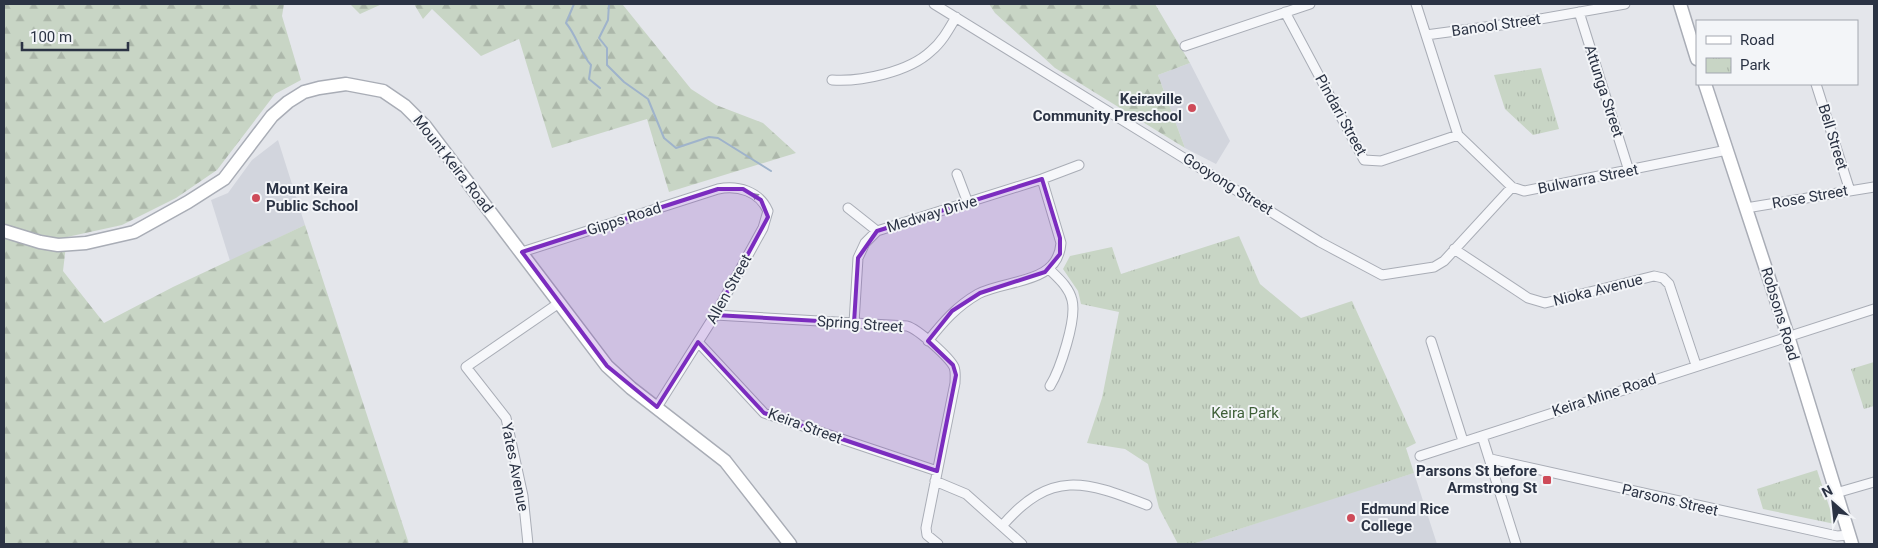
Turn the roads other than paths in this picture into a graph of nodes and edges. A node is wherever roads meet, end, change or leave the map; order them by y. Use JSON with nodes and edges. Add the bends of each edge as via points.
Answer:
{"nodes":[{"id":1,"x":934,"y":4,"type":"edge"},
{"id":2,"x":1310,"y":4,"type":"edge"},
{"id":3,"x":1416,"y":4,"type":"edge"},
{"id":4,"x":1625,"y":4,"type":"edge"},
{"id":5,"x":1680,"y":4,"type":"edge"},
{"id":6,"x":1285,"y":12,"type":"junction"},
{"id":7,"x":1579,"y":12,"type":"junction"},
{"id":8,"x":956,"y":17,"type":"junction"},
{"id":9,"x":1426,"y":34,"type":"junction"},
{"id":10,"x":1185,"y":46,"type":"dead end"},
{"id":11,"x":1696,"y":55,"type":"edge"},
{"id":12,"x":832,"y":80,"type":"dead end"},
{"id":13,"x":1705,"y":85,"type":"edge"},
{"id":14,"x":1816,"y":85,"type":"edge"},
{"id":15,"x":1458,"y":135,"type":"junction"},
{"id":16,"x":1727,"y":150,"type":"junction"},
{"id":17,"x":1079,"y":165,"type":"dead end"},
{"id":18,"x":1629,"y":171,"type":"junction"},
{"id":19,"x":957,"y":174,"type":"dead end"},
{"id":20,"x":1042,"y":180,"type":"junction"},
{"id":21,"x":726,"y":187,"type":"joint"},
{"id":22,"x":1512,"y":187,"type":"junction"},
{"id":23,"x":1874,"y":187,"type":"edge"},
{"id":24,"x":1850,"y":191,"type":"junction"},
{"id":25,"x":968,"y":203,"type":"junction"},
{"id":26,"x":848,"y":208,"type":"dead end"},
{"id":27,"x":1746,"y":208,"type":"junction"},
{"id":28,"x":4,"y":231,"type":"edge"},
{"id":29,"x":877,"y":232,"type":"junction"},
{"id":30,"x":1454,"y":250,"type":"junction"},
{"id":31,"x":522,"y":252,"type":"junction"},
{"id":32,"x":1049,"y":269,"type":"junction"},
{"id":33,"x":559,"y":303,"type":"junction"},
{"id":34,"x":1874,"y":309,"type":"edge"},
{"id":35,"x":715,"y":316,"type":"junction"},
{"id":36,"x":854,"y":322,"type":"junction"},
{"id":37,"x":1788,"y":336,"type":"junction"},
{"id":38,"x":928,"y":341,"type":"junction"},
{"id":39,"x":1431,"y":341,"type":"dead end"},
{"id":40,"x":698,"y":342,"type":"junction"},
{"id":41,"x":1696,"y":365,"type":"junction"},
{"id":42,"x":1050,"y":386,"type":"dead end"},
{"id":43,"x":657,"y":407,"type":"junction"},
{"id":44,"x":1482,"y":436,"type":"junction"},
{"id":45,"x":1463,"y":441,"type":"junction"},
{"id":46,"x":1420,"y":456,"type":"dead end"},
{"id":47,"x":1490,"y":460,"type":"junction"},
{"id":48,"x":937,"y":471,"type":"junction"},
{"id":49,"x":935,"y":481,"type":"junction"},
{"id":50,"x":1874,"y":482,"type":"edge"},
{"id":51,"x":1836,"y":493,"type":"junction"},
{"id":52,"x":1147,"y":505,"type":"dead end"},
{"id":53,"x":1002,"y":526,"type":"junction"},
{"id":54,"x":1851,"y":540,"type":"edge"},
{"id":55,"x":528,"y":544,"type":"edge"},
{"id":56,"x":790,"y":544,"type":"edge"},
{"id":57,"x":938,"y":544,"type":"edge"},
{"id":58,"x":1022,"y":544,"type":"edge"},
{"id":59,"x":1516,"y":544,"type":"edge"}],
"edges":[{"from":1,"to":8,"type":"street","name":"Gooyong Street"},
{"from":2,"to":6,"type":"street"},
{"from":3,"to":9,"type":"street"},
{"from":4,"to":7,"type":"street","name":"Banool Street"},
{"from":5,"to":11,"type":"main road"},
{"from":6,"to":10,"type":"street"},
{"from":6,"to":15,"type":"street","name":"Pindari Street","via":[[1364,160],[1381,161]]},
{"from":7,"to":9,"type":"street","name":"Banool Street"},
{"from":7,"to":18,"type":"street","name":"Attunga Street"},
{"from":8,"to":12,"type":"street","via":[[932,50],[912,64],[858,80]]},
{"from":8,"to":30,"type":"street","name":"Gooyong Street","via":[[1382,276],[1434,268]]},
{"from":9,"to":15,"type":"street"},
{"from":13,"to":16,"type":"main road","name":"Robsons Road"},
{"from":14,"to":24,"type":"street","name":"Bell Street"},
{"from":15,"to":22,"type":"street"},
{"from":16,"to":18,"type":"street","name":"Bulwarra Street"},
{"from":16,"to":27,"type":"main road","name":"Robsons Road"},
{"from":17,"to":20,"type":"street","name":"Medway Drive"},
{"from":18,"to":22,"type":"street","name":"Bulwarra Street","via":[[1524,192]]},
{"from":19,"to":25,"type":"street"},
{"from":20,"to":25,"type":"street","name":"Medway Drive"},
{"from":20,"to":32,"type":"street","via":[[1061,243],[1057,259]]},
{"from":21,"to":31,"type":"street","name":"Gipps Road"},
{"from":35,"to":21,"type":"street","name":"Allen Street","one_way":true,"via":[[763,228],[768,211],[762,200],[743,189]]},
{"from":22,"to":30,"type":"street","name":"Gooyong Street"},
{"from":23,"to":24,"type":"street","name":"Rose Street"},
{"from":24,"to":27,"type":"street","name":"Rose Street"},
{"from":25,"to":29,"type":"street","name":"Medway Drive"},
{"from":26,"to":29,"type":"street"},
{"from":27,"to":37,"type":"main road","name":"Robsons Road"},
{"from":28,"to":31,"type":"main road","name":"Mount Keira Road","via":[[58,245],[86,243],[134,232],[224,179],[272,116],[288,102],[304,92],[346,84],[382,91],[414,114]]},
{"from":29,"to":36,"type":"street","name":"Medway Drive","via":[[865,243],[858,258]]},
{"from":30,"to":41,"type":"street","name":"Nioka Avenue","via":[[1528,298],[1545,303],[1654,276],[1663,278],[1669,284]]},
{"from":31,"to":33,"type":"main road","name":"Mount Keira Road"},
{"from":32,"to":38,"type":"street","via":[[1034,277],[980,293],[952,311]]},
{"from":32,"to":42,"type":"street","via":[[1069,291],[1073,305],[1062,365]]},
{"from":33,"to":43,"type":"main road","name":"Mount Keira Road","via":[[607,366]]},
{"from":33,"to":55,"type":"street","name":"Yates Avenue","via":[[466,367],[506,418],[523,496]]},
{"from":34,"to":37,"type":"street","name":"Keira Mine Road"},
{"from":35,"to":36,"type":"street","name":"Spring Street"},
{"from":35,"to":40,"type":"street","name":"Allen Street"},
{"from":36,"to":38,"type":"street","name":"Spring Street","via":[[907,326]]},
{"from":37,"to":41,"type":"street","name":"Keira Mine Road"},
{"from":37,"to":51,"type":"main road","name":"Robsons Road"},
{"from":38,"to":48,"type":"street","name":"Spring Street","via":[[955,369]]},
{"from":39,"to":45,"type":"street"},
{"from":40,"to":43,"type":"street","name":"Allen Street"},
{"from":40,"to":48,"type":"street","name":"Keira Street","via":[[764,413]]},
{"from":41,"to":44,"type":"street","name":"Keira Mine Road"},
{"from":43,"to":56,"type":"main road","name":"Mount Keira Road","via":[[725,461]]},
{"from":44,"to":45,"type":"street","name":"Keira Mine Road"},
{"from":44,"to":47,"type":"street"},
{"from":45,"to":46,"type":"street","name":"Keira Mine Road"},
{"from":47,"to":54,"type":"street","name":"Parsons Street"},
{"from":47,"to":59,"type":"street"},
{"from":48,"to":49,"type":"street","name":"Spring Street"},
{"from":49,"to":53,"type":"street","via":[[966,494]]},
{"from":49,"to":57,"type":"street","name":"Spring Street","via":[[926,528],[927,534]]},
{"from":50,"to":51,"type":"street"},
{"from":51,"to":54,"type":"main road","name":"Robsons Road"},
{"from":52,"to":53,"type":"street","via":[[1101,487],[1066,485],[1025,502]]},
{"from":53,"to":58,"type":"street"}]}
